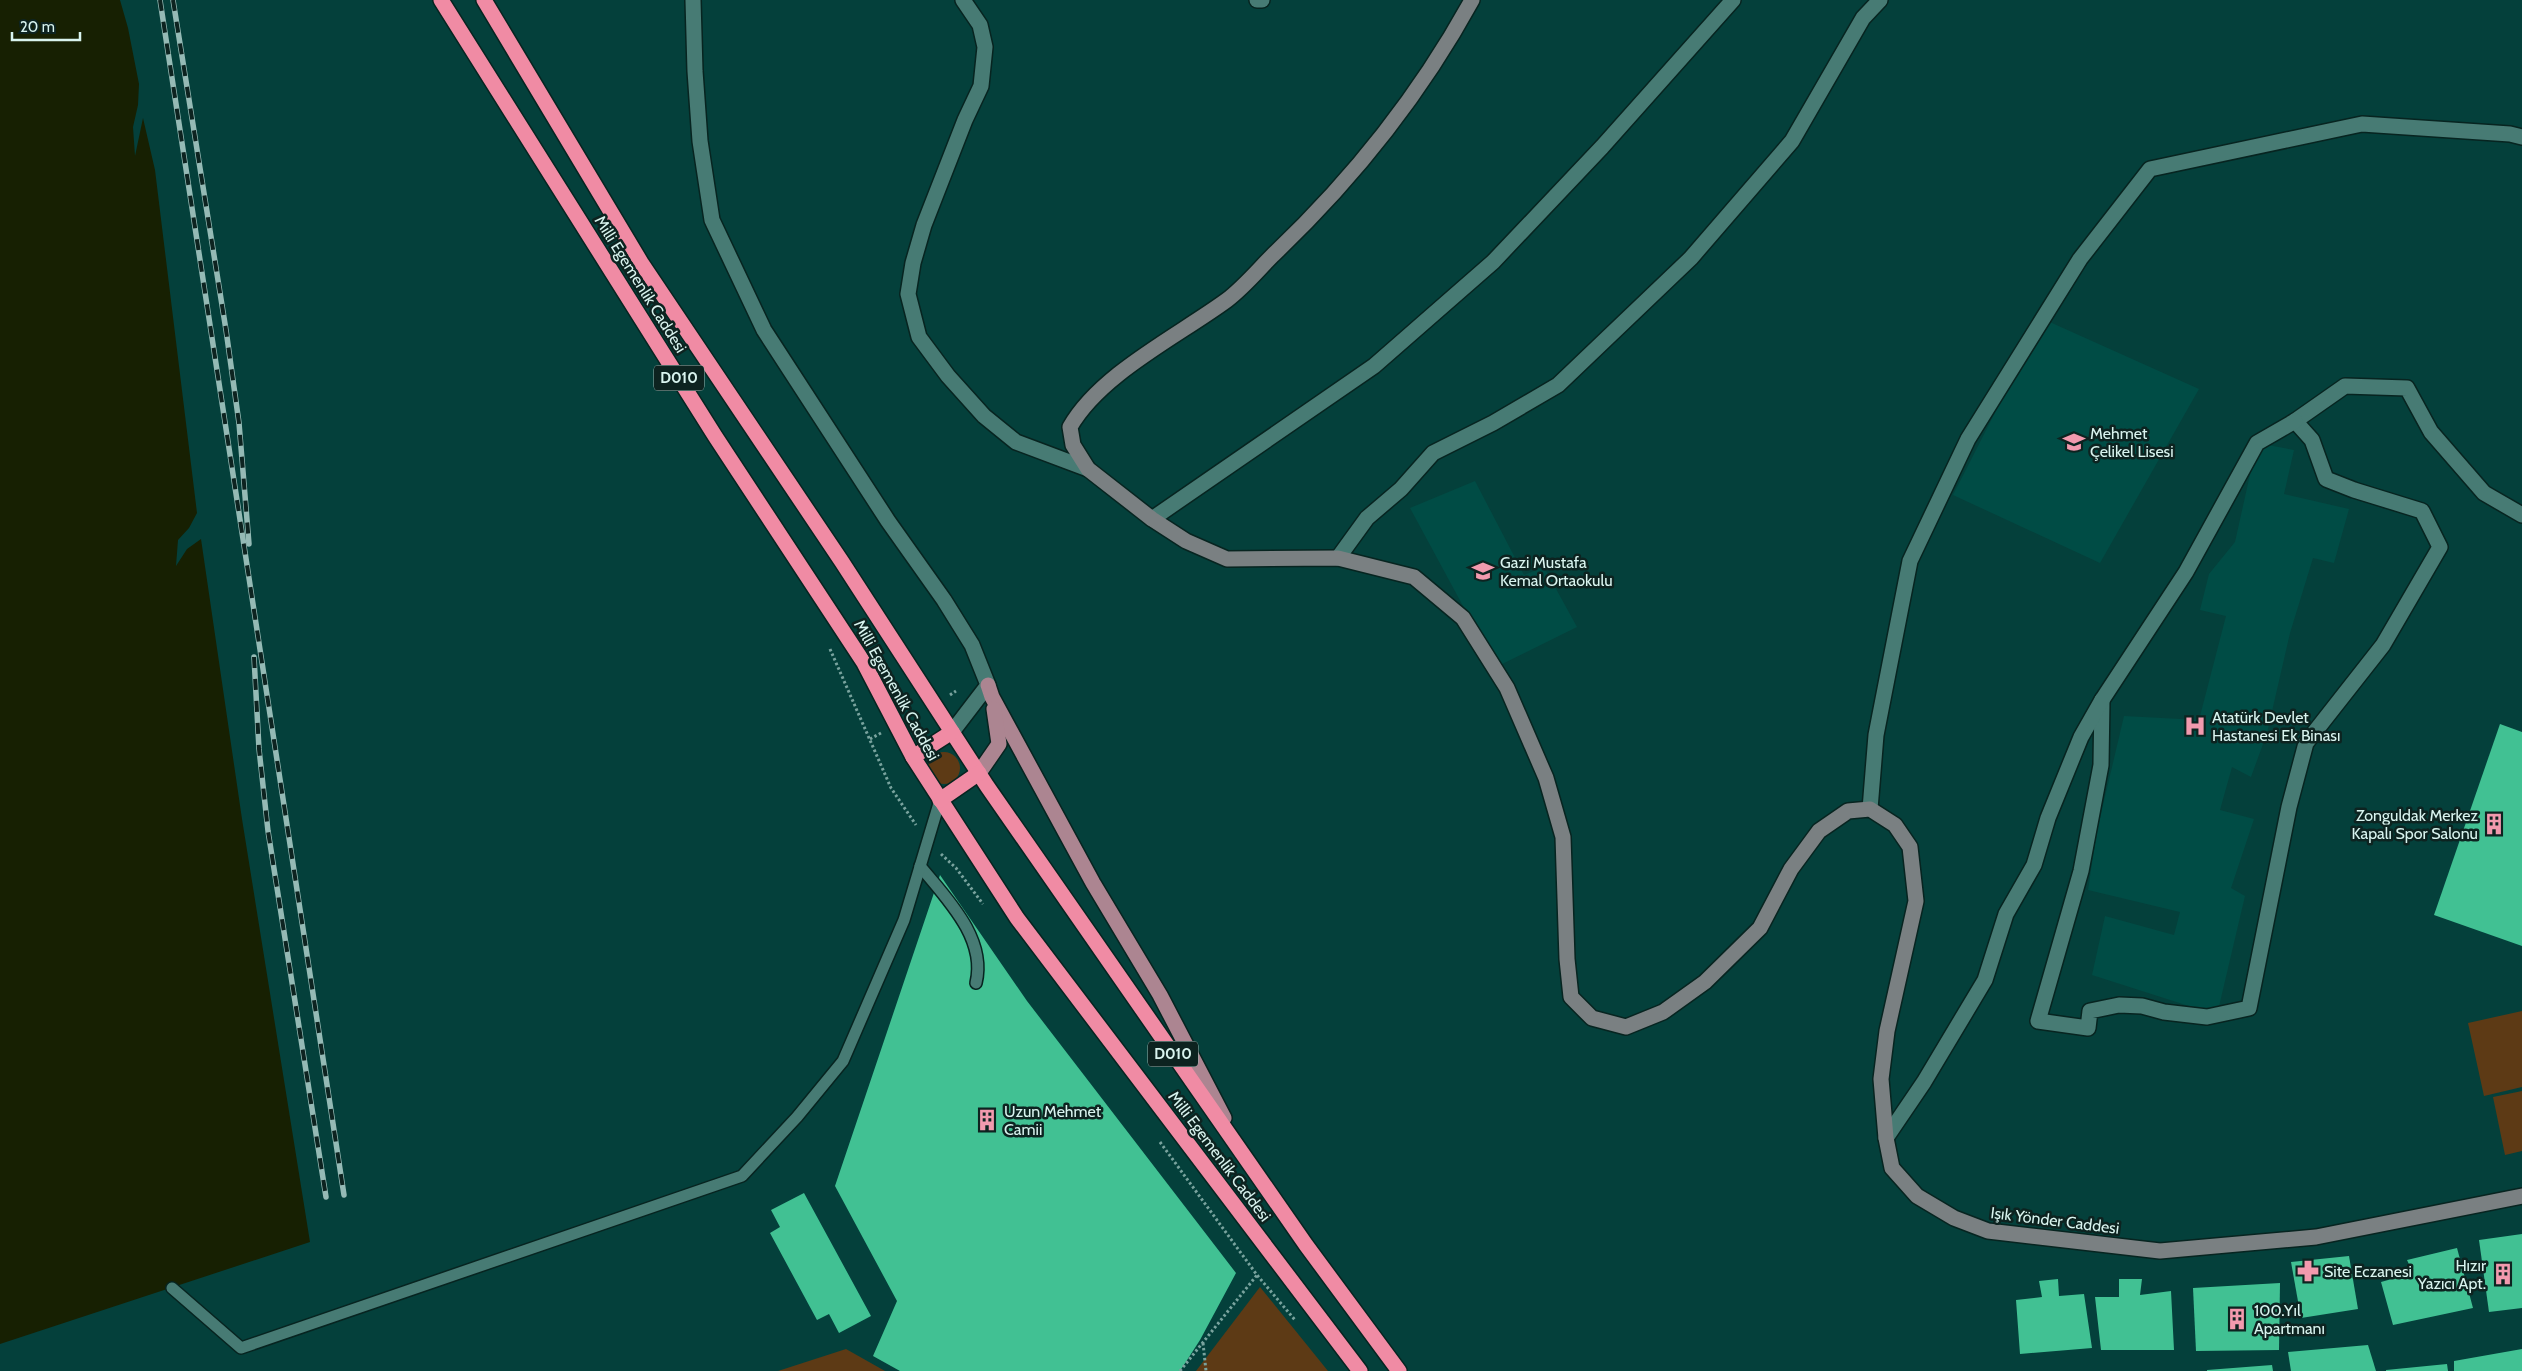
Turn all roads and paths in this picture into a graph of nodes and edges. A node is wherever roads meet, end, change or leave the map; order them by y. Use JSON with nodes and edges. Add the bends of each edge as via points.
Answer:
{"nodes":[{"id":1,"x":441,"y":0,"type":"edge"},
{"id":2,"x":484,"y":0,"type":"edge"},
{"id":3,"x":693,"y":0,"type":"edge"},
{"id":4,"x":963,"y":0,"type":"edge"},
{"id":5,"x":1257,"y":0,"type":"edge"},
{"id":6,"x":1262,"y":0,"type":"edge"},
{"id":7,"x":1472,"y":0,"type":"edge"},
{"id":8,"x":1733,"y":0,"type":"edge"},
{"id":9,"x":1880,"y":0,"type":"edge"},
{"id":10,"x":2522,"y":137,"type":"edge"},
{"id":11,"x":2296,"y":421,"type":"junction"},
{"id":12,"x":1088,"y":469,"type":"junction"},
{"id":13,"x":2522,"y":515,"type":"edge"},
{"id":14,"x":1152,"y":519,"type":"junction"},
{"id":15,"x":1338,"y":558,"type":"junction"},
{"id":16,"x":990,"y":691,"type":"junction"},
{"id":17,"x":2102,"y":700,"type":"junction"},
{"id":18,"x":952,"y":732,"type":"junction"},
{"id":19,"x":913,"y":757,"type":"junction"},
{"id":20,"x":979,"y":773,"type":"junction"},
{"id":21,"x":940,"y":800,"type":"junction"},
{"id":22,"x":1870,"y":809,"type":"junction"},
{"id":23,"x":920,"y":866,"type":"junction"},
{"id":24,"x":976,"y":983,"type":"dead end"},
{"id":25,"x":1886,"y":1138,"type":"junction"},
{"id":26,"x":1246,"y":1159,"type":"junction"},
{"id":27,"x":2522,"y":1196,"type":"edge"},
{"id":28,"x":1257,"y":1275,"type":"dead end"},
{"id":29,"x":172,"y":1288,"type":"dead end"},
{"id":30,"x":1203,"y":1342,"type":"junction"},
{"id":31,"x":1180,"y":1371,"type":"edge"},
{"id":32,"x":1206,"y":1371,"type":"edge"},
{"id":33,"x":1360,"y":1371,"type":"edge"},
{"id":34,"x":1399,"y":1371,"type":"edge"}],
"edges":[{"from":1,"to":19,"type":"highway","name":"Milli Egemenlik Caddesi","number":"D010","via":[[715,436],[864,663]]},
{"from":2,"to":18,"type":"highway","name":"Milli Egemenlik Caddesi","number":"D010","via":[[642,264]]},
{"from":3,"to":16,"type":"street","via":[[700,132],[712,220],[764,330],[888,521],[944,600],[972,645]]},
{"from":4,"to":12,"type":"street","via":[[980,25],[985,47],[981,86],[924,225],[913,263],[908,294],[919,337],[984,416],[1016,442]]},
{"from":5,"to":6,"type":"street"},
{"from":7,"to":12,"type":"street","via":[[1402,113],[1302,228],[1228,299],[1149,352],[1080,409],[1070,426],[1074,446]]},
{"from":8,"to":14,"type":"street","via":[[1494,262],[1374,366]]},
{"from":9,"to":15,"type":"street","via":[[1863,18],[1792,141],[1692,258],[1558,385],[1433,453],[1367,518]]},
{"from":10,"to":22,"type":"street","via":[[2362,124],[2150,169],[2080,258],[1968,440],[1910,562],[1876,735]]},
{"from":11,"to":13,"type":"street","via":[[2345,386],[2407,388],[2431,432],[2484,493]]},
{"from":11,"to":17,"type":"street","via":[[2257,443],[2186,572]]},
{"from":11,"to":17,"type":"street","via":[[2312,440],[2326,479],[2422,511],[2440,547],[2383,644],[2306,743],[2289,808],[2249,1008],[2207,1016],[2119,1005],[2090,1011],[2088,1028],[2038,1021],[2081,871],[2101,765]]},
{"from":12,"to":14,"type":"street"},
{"from":14,"to":15,"type":"street","via":[[1186,541],[1227,559]]},
{"from":15,"to":22,"type":"street","via":[[1414,577],[1463,618],[1507,688],[1546,778],[1563,837],[1571,997],[1592,1018],[1626,1026],[1663,1012],[1705,982],[1760,928],[1791,869],[1819,832],[1848,811]]},
{"from":16,"to":18,"type":"street"},
{"from":16,"to":20,"type":"main road","via":[[999,744]]},
{"from":16,"to":26,"type":"main road","via":[[1093,883],[1160,994]]},
{"from":17,"to":25,"type":"street","via":[[2066,773],[2034,865],[2006,914],[1985,980]]},
{"from":18,"to":19,"type":"highway"},
{"from":18,"to":20,"type":"highway","name":"Milli Egemenlik Caddesi","number":"D010"},
{"from":19,"to":21,"type":"highway","name":"Milli Egemenlik Caddesi","number":"D010"},
{"from":20,"to":21,"type":"highway"},
{"from":20,"to":26,"type":"highway","name":"Milli Egemenlik Caddesi","number":"D010"},
{"from":21,"to":23,"type":"lane"},
{"from":21,"to":33,"type":"highway","name":"Milli Egemenlik Caddesi","number":"D010","via":[[1017,918]]},
{"from":22,"to":25,"type":"street","name":"Işık Yönder Caddesi","via":[[1895,825],[1910,847],[1916,901],[1881,1079]]},
{"from":23,"to":24,"type":"lane","via":[[951,904],[975,944]]},
{"from":23,"to":29,"type":"lane","via":[[904,920],[843,1061],[742,1176],[241,1348]]},
{"from":25,"to":27,"type":"street","name":"Işık Yönder Caddesi","via":[[1892,1168],[1917,1196],[1954,1218],[1988,1231],[2160,1251],[2316,1237]]},
{"from":26,"to":34,"type":"highway","name":"Milli Egemenlik Caddesi","number":"D010"},
{"from":28,"to":30,"type":"path"},
{"from":30,"to":31,"type":"path"},
{"from":30,"to":32,"type":"path"}]}
